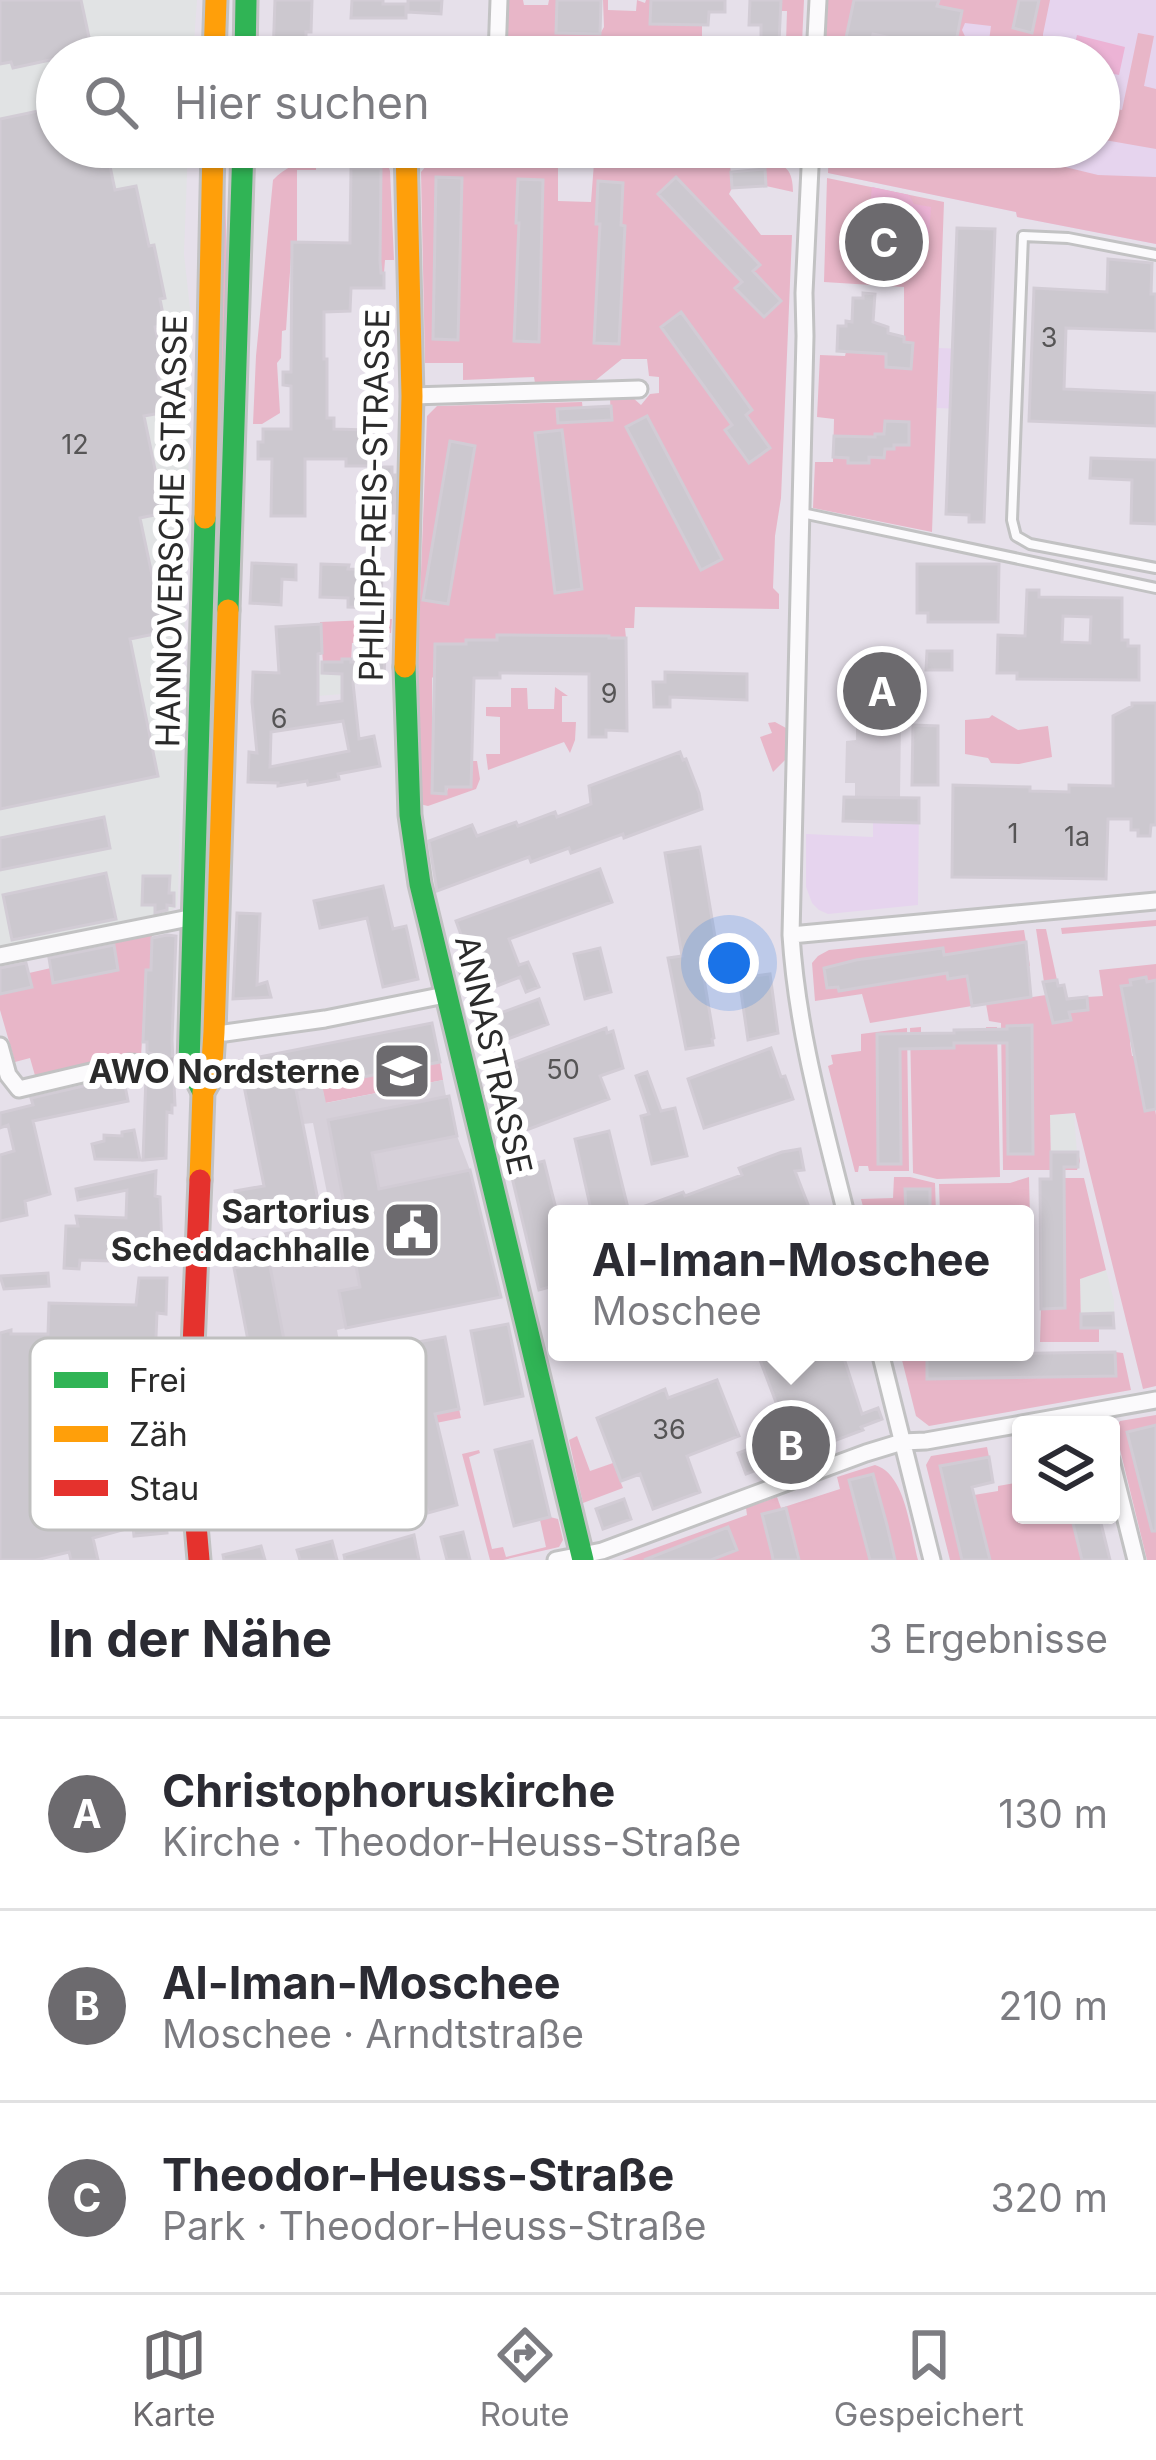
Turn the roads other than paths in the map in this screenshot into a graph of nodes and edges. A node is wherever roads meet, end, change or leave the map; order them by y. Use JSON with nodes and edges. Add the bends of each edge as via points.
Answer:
{"nodes":[{"id":1,"x":216,"y":0,"type":"edge"},
{"id":2,"x":246,"y":0,"type":"edge"},
{"id":3,"x":499,"y":0,"type":"edge"},
{"id":4,"x":818,"y":0,"type":"edge"},
{"id":5,"x":215,"y":36,"type":"edge"},
{"id":6,"x":245,"y":36,"type":"edge"},
{"id":7,"x":498,"y":36,"type":"edge"},
{"id":8,"x":816,"y":36,"type":"edge"},
{"id":9,"x":212,"y":168,"type":"edge"},
{"id":10,"x":242,"y":168,"type":"edge"},
{"id":11,"x":407,"y":168,"type":"edge"},
{"id":12,"x":810,"y":168,"type":"edge"},
{"id":13,"x":1156,"y":255,"type":"edge"},
{"id":14,"x":639,"y":388,"type":"dead end"},
{"id":15,"x":412,"y":396,"type":"junction"},
{"id":16,"x":800,"y":513,"type":"junction"},
{"id":17,"x":1156,"y":568,"type":"edge"},
{"id":18,"x":1156,"y":588,"type":"edge"},
{"id":19,"x":413,"y":844,"type":"joint"},
{"id":20,"x":1156,"y":902,"type":"edge"},
{"id":21,"x":194,"y":917,"type":"junction"},
{"id":22,"x":791,"y":935,"type":"junction"},
{"id":23,"x":0,"y":956,"type":"edge"},
{"id":24,"x":446,"y":995,"type":"junction"},
{"id":25,"x":190,"y":1031,"type":"junction"},
{"id":26,"x":220,"y":1032,"type":"junction"},
{"id":27,"x":0,"y":1046,"type":"edge"},
{"id":28,"x":147,"y":1064,"type":"tunnel mouth"},
{"id":29,"x":203,"y":1092,"type":"junction"},
{"id":30,"x":844,"y":1205,"type":"edge"},
{"id":31,"x":192,"y":1338,"type":"edge"},
{"id":32,"x":882,"y":1361,"type":"edge"},
{"id":33,"x":1156,"y":1400,"type":"edge"},
{"id":34,"x":1106,"y":1416,"type":"edge"},
{"id":35,"x":1012,"y":1430,"type":"edge"},
{"id":36,"x":902,"y":1442,"type":"junction"},
{"id":37,"x":1120,"y":1496,"type":"edge"},
{"id":38,"x":196,"y":1530,"type":"edge"},
{"id":39,"x":582,"y":1557,"type":"edge"},
{"id":40,"x":199,"y":1560,"type":"edge"},
{"id":41,"x":556,"y":1560,"type":"edge"},
{"id":42,"x":932,"y":1560,"type":"edge"},
{"id":43,"x":1136,"y":1560,"type":"edge"}],
"edges":[{"from":1,"to":5,"type":"main road"},
{"from":2,"to":6,"type":"main road"},
{"from":3,"to":7,"type":"street"},
{"from":4,"to":8,"type":"street"},
{"from":9,"to":21,"type":"main road","name":"HANNOVERSCHE STRASSE"},
{"from":10,"to":26,"type":"main road","name":"HANNOVERSCHE STRASSE"},
{"from":11,"to":15,"type":"main road","name":"PHILIPP-REIS-STRASSE"},
{"from":12,"to":16,"type":"street"},
{"from":13,"to":17,"type":"lane","via":[[1023,236],[1012,520],[1016,536],[1030,544]]},
{"from":14,"to":15,"type":"street"},
{"from":15,"to":19,"type":"main road","name":"PHILIPP-REIS-STRASSE","via":[[405,704]]},
{"from":16,"to":18,"type":"lane"},
{"from":16,"to":22,"type":"street"},
{"from":19,"to":24,"type":"main road","name":"ANNASTRASSE"},
{"from":20,"to":22,"type":"street"},
{"from":21,"to":23,"type":"street"},
{"from":21,"to":25,"type":"main road","name":"HANNOVERSCHE STRASSE"},
{"from":22,"to":30,"type":"street","via":[[801,1033]]},
{"from":24,"to":26,"type":"street","via":[[243,1035]]},
{"from":24,"to":39,"type":"main road","name":"ANNASTRASSE"},
{"from":25,"to":26,"type":"street"},
{"from":25,"to":29,"type":"main road","name":"HANNOVERSCHE STRASSE","via":[[181,1065]]},
{"from":26,"to":29,"type":"main road","name":"HANNOVERSCHE STRASSE"},
{"from":27,"to":28,"type":"street","via":[[19,1088]]},
{"from":29,"to":31,"type":"main road","name":"HANNOVERSCHE STRASSE"},
{"from":32,"to":36,"type":"street"},
{"from":33,"to":34,"type":"street"},
{"from":35,"to":36,"type":"street"},
{"from":36,"to":39,"type":"street"},
{"from":36,"to":42,"type":"street"},
{"from":37,"to":43,"type":"street"},
{"from":38,"to":40,"type":"main road","name":"HANNOVERSCHE STRASSE"},
{"from":39,"to":41,"type":"street"}]}
